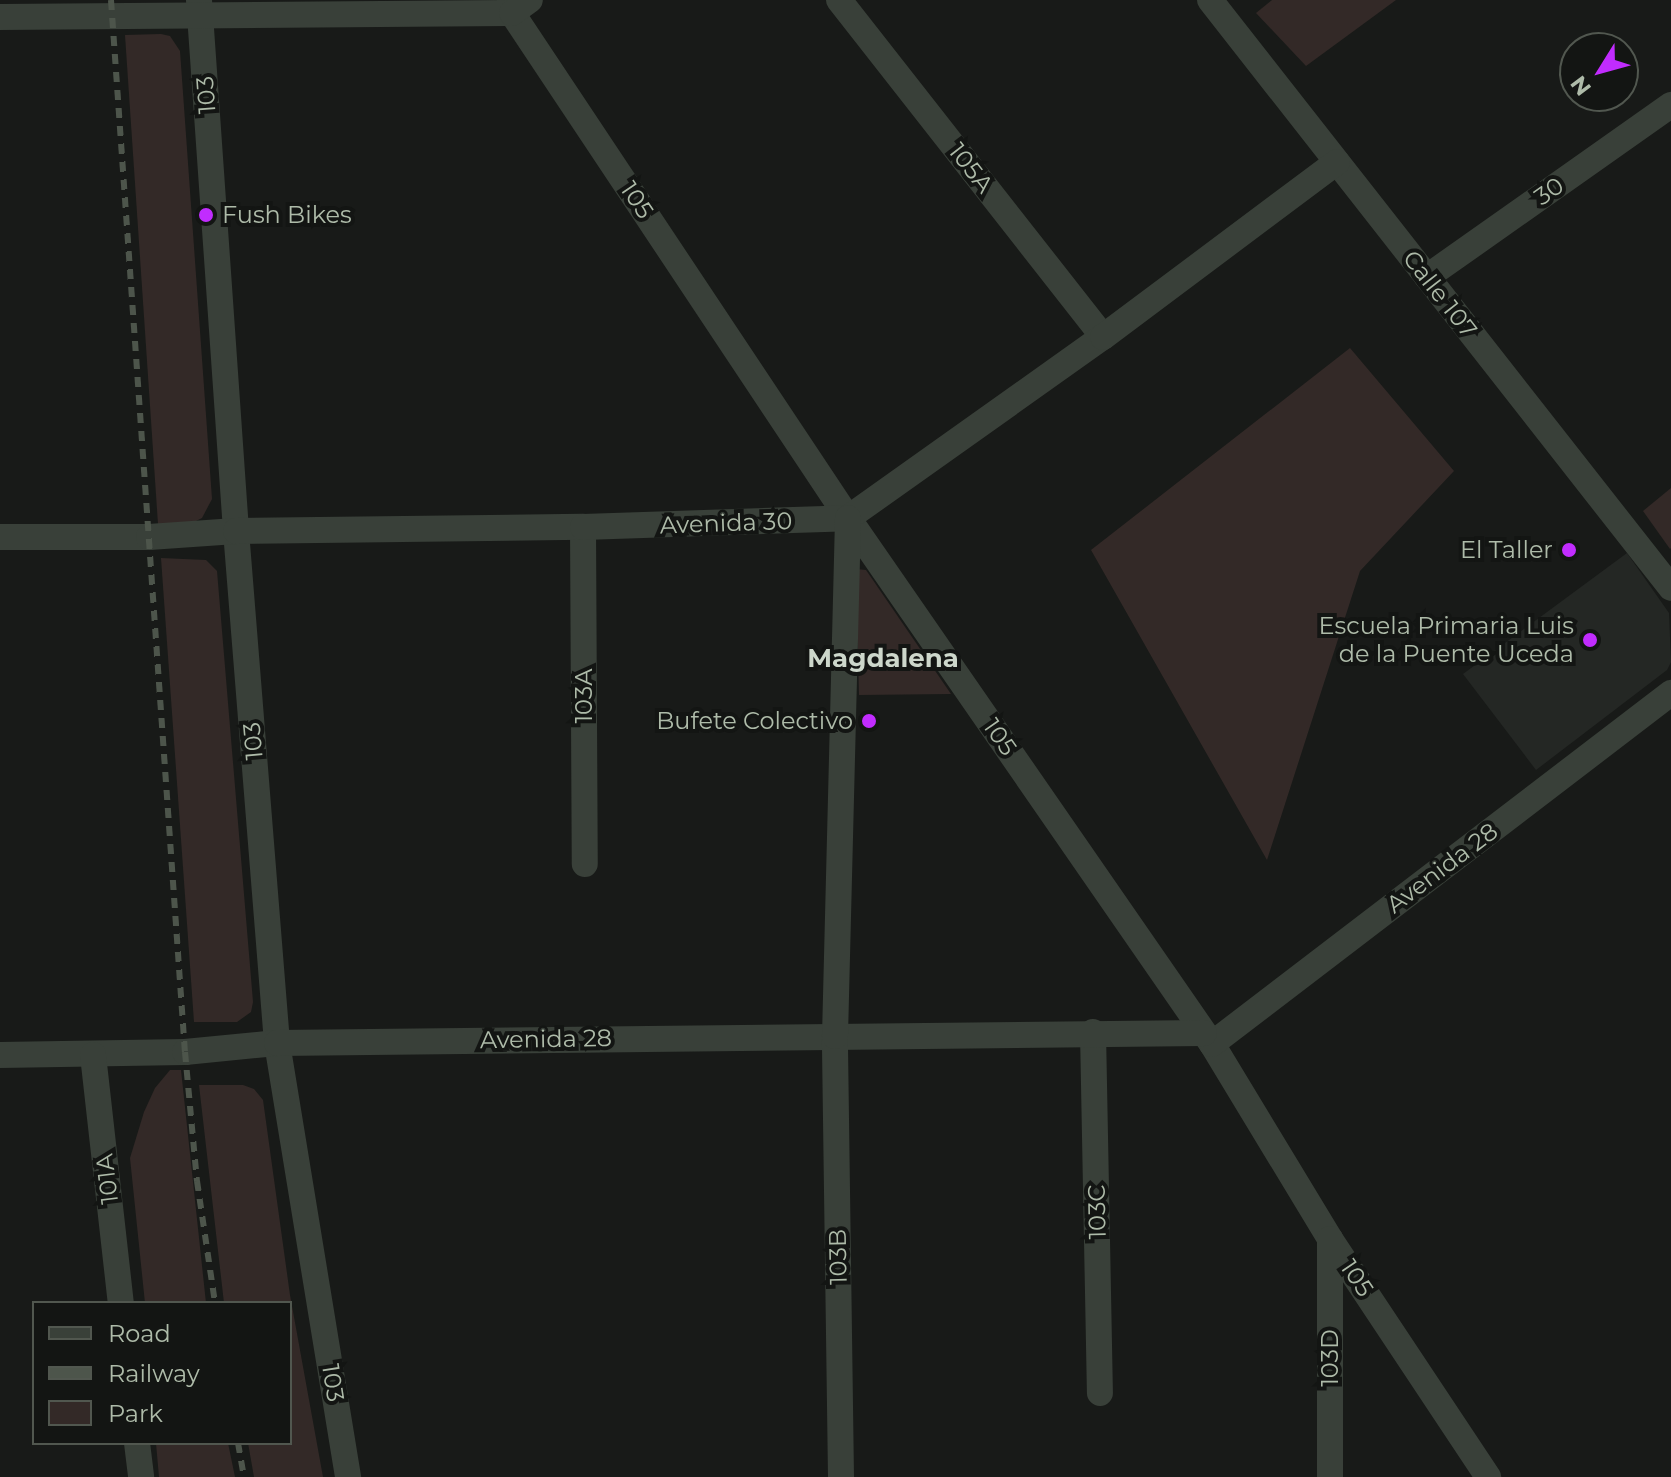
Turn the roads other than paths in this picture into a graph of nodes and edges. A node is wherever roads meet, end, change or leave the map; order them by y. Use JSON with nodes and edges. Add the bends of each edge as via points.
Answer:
{"nodes":[{"id":1,"x":839,"y":0,"type":"edge"},
{"id":2,"x":1210,"y":0,"type":"edge"},
{"id":3,"x":517,"y":4,"type":"edge"},
{"id":4,"x":200,"y":8,"type":"edge"},
{"id":5,"x":0,"y":17,"type":"edge"},
{"id":6,"x":1671,"y":105,"type":"edge"},
{"id":7,"x":1337,"y":162,"type":"junction"},
{"id":8,"x":1427,"y":277,"type":"junction"},
{"id":9,"x":1103,"y":337,"type":"junction"},
{"id":10,"x":848,"y":518,"type":"junction"},
{"id":11,"x":583,"y":527,"type":"junction"},
{"id":12,"x":236,"y":531,"type":"junction"},
{"id":13,"x":0,"y":537,"type":"edge"},
{"id":14,"x":1668,"y":579,"type":"edge"},
{"id":15,"x":1671,"y":693,"type":"edge"},
{"id":16,"x":585,"y":864,"type":"dead end"},
{"id":17,"x":1093,"y":1032,"type":"junction"},
{"id":18,"x":835,"y":1036,"type":"junction"},
{"id":19,"x":1208,"y":1038,"type":"junction"},
{"id":20,"x":277,"y":1043,"type":"junction"},
{"id":21,"x":0,"y":1055,"type":"edge"},
{"id":22,"x":93,"y":1055,"type":"junction"},
{"id":23,"x":1330,"y":1239,"type":"junction"},
{"id":24,"x":121,"y":1301,"type":"edge"},
{"id":25,"x":1100,"y":1393,"type":"dead end"},
{"id":26,"x":137,"y":1445,"type":"edge"},
{"id":27,"x":141,"y":1477,"type":"edge"},
{"id":28,"x":348,"y":1477,"type":"edge"},
{"id":29,"x":841,"y":1477,"type":"edge"},
{"id":30,"x":1330,"y":1477,"type":"edge"},
{"id":31,"x":1488,"y":1477,"type":"edge"}],
"edges":[{"from":1,"to":9,"type":"street","name":"105A"},
{"from":2,"to":7,"type":"street","name":"Calle 107"},
{"from":3,"to":4,"type":"street"},
{"from":3,"to":10,"type":"street","name":"105"},
{"from":4,"to":5,"type":"street"},
{"from":4,"to":12,"type":"street","name":"103"},
{"from":6,"to":8,"type":"street","name":"30"},
{"from":7,"to":8,"type":"street","name":"Calle 107"},
{"from":7,"to":9,"type":"street"},
{"from":8,"to":14,"type":"street","name":"Calle 107"},
{"from":9,"to":10,"type":"street"},
{"from":10,"to":11,"type":"street","name":"Avenida 30"},
{"from":10,"to":18,"type":"street","name":"103B"},
{"from":10,"to":19,"type":"street","name":"105"},
{"from":11,"to":12,"type":"street","name":"Avenida 30"},
{"from":11,"to":16,"type":"street","name":"103A"},
{"from":12,"to":13,"type":"street","name":"Avenida 30"},
{"from":12,"to":20,"type":"street","name":"103"},
{"from":15,"to":19,"type":"street","name":"Avenida 28"},
{"from":17,"to":18,"type":"street","name":"Avenida 28"},
{"from":17,"to":19,"type":"street","name":"Avenida 28"},
{"from":17,"to":25,"type":"street","name":"103C"},
{"from":18,"to":20,"type":"street","name":"Avenida 28"},
{"from":18,"to":29,"type":"street","name":"103B"},
{"from":19,"to":23,"type":"street","name":"105"},
{"from":20,"to":22,"type":"street","name":"Avenida 28"},
{"from":20,"to":28,"type":"street","name":"103"},
{"from":21,"to":22,"type":"street","name":"Avenida 28"},
{"from":22,"to":24,"type":"street","name":"101A"},
{"from":23,"to":30,"type":"street","name":"103D"},
{"from":23,"to":31,"type":"street","name":"105"},
{"from":26,"to":27,"type":"street"}]}
